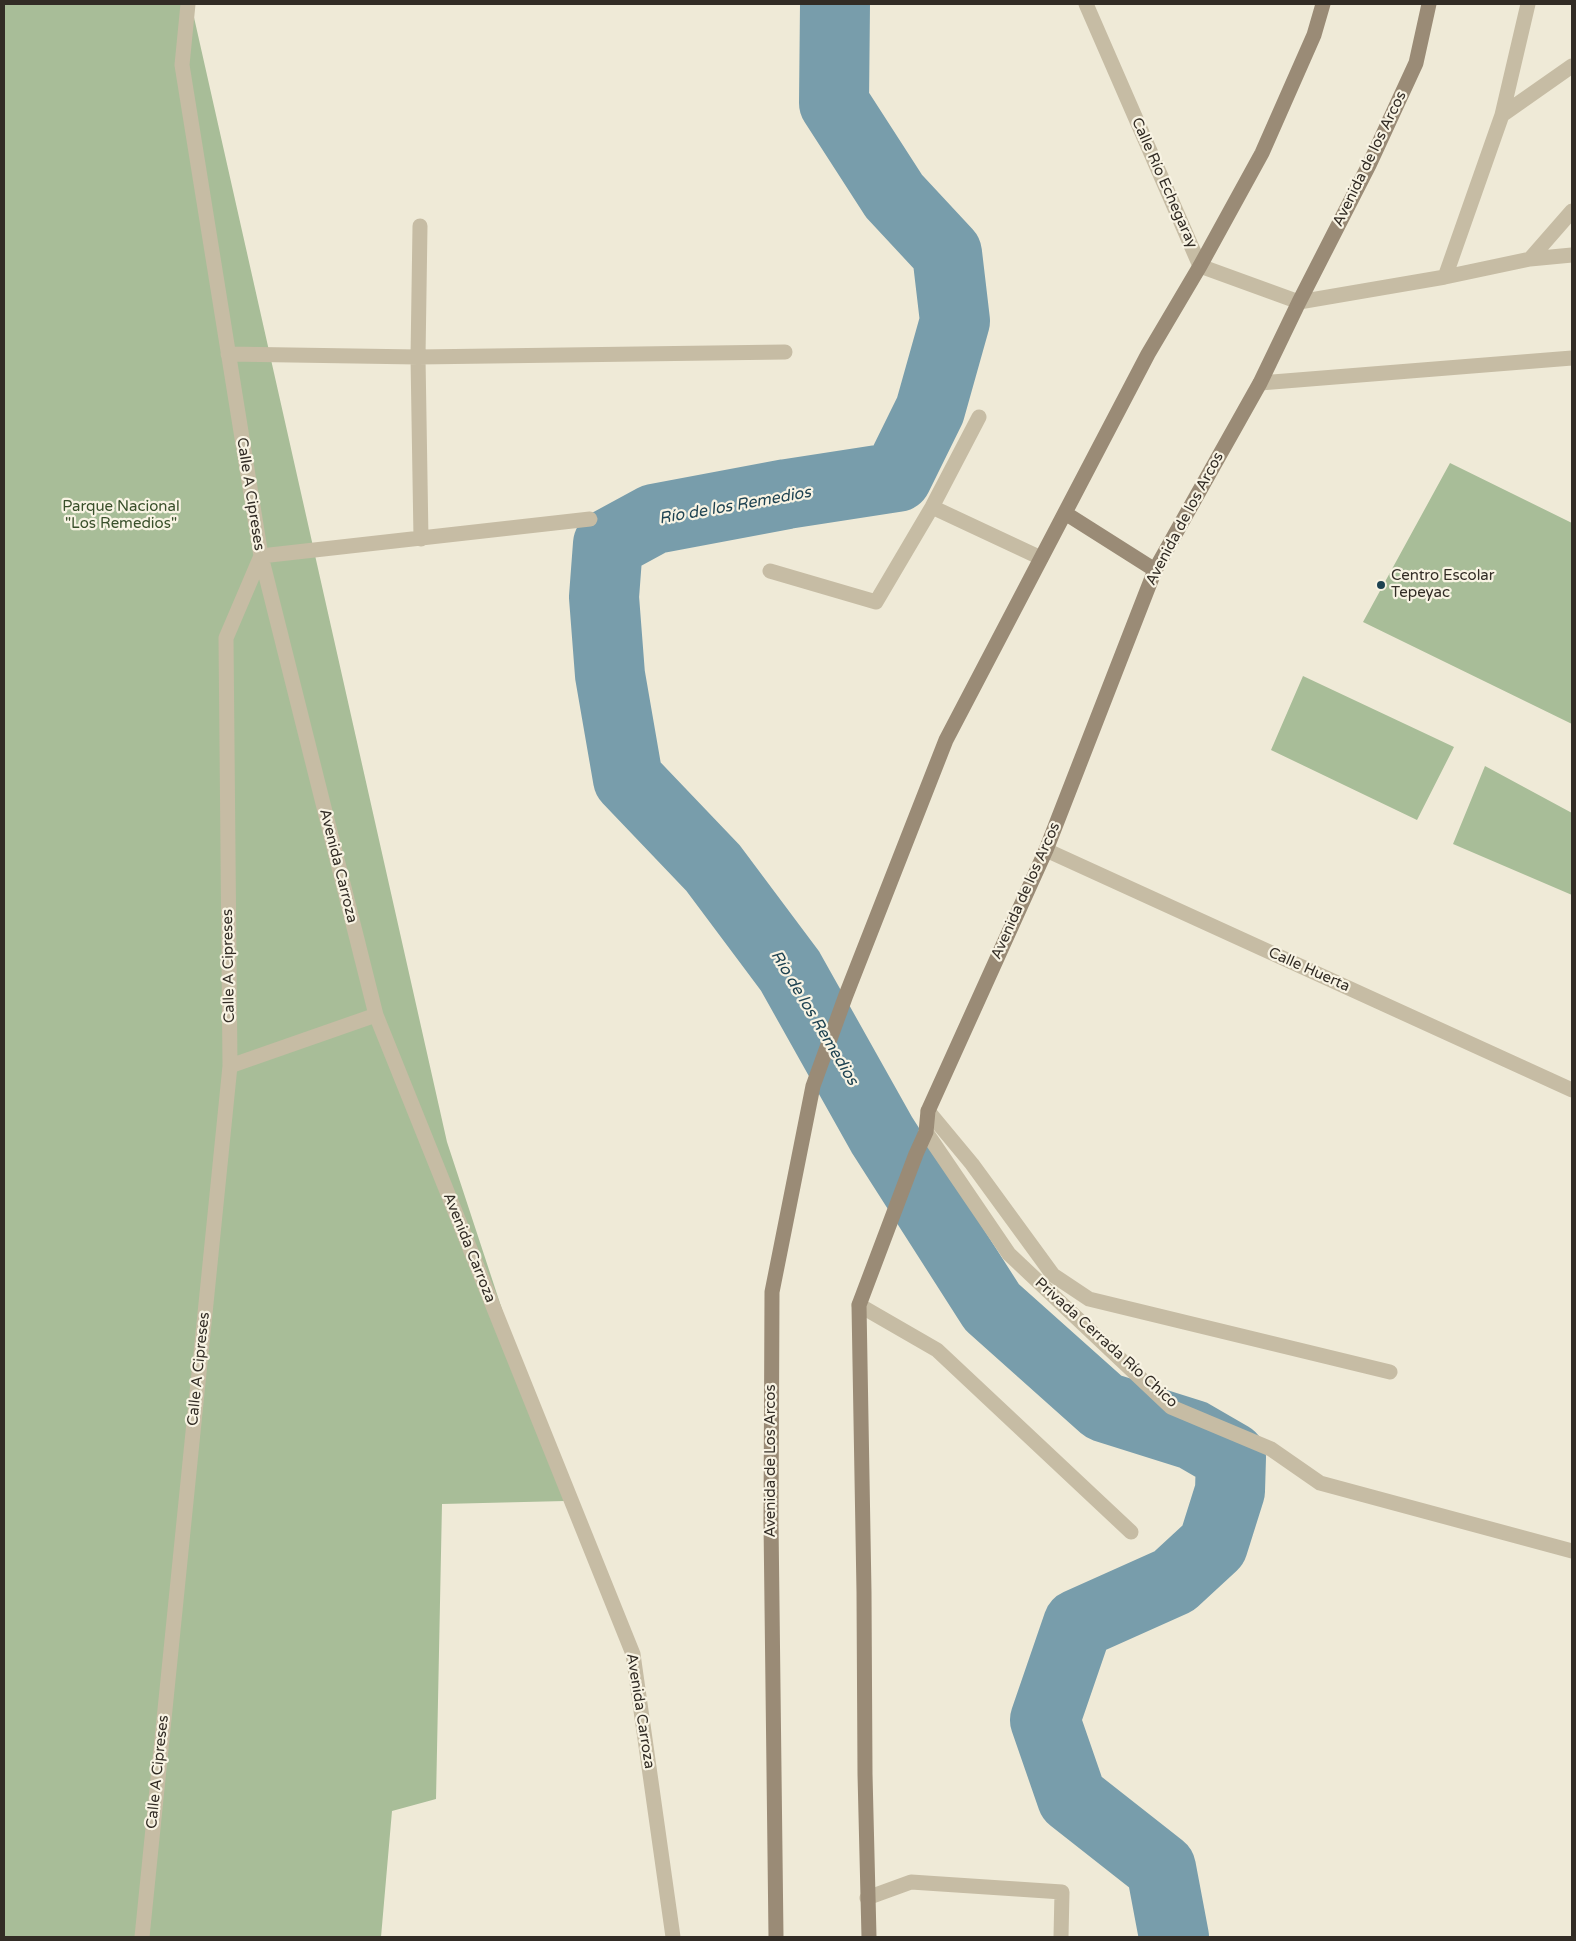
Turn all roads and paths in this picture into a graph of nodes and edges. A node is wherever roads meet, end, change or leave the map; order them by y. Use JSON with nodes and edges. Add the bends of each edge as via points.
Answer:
{"nodes":[{"id":1,"x":188,"y":4,"type":"edge"},
{"id":2,"x":1086,"y":4,"type":"edge"},
{"id":3,"x":1323,"y":4,"type":"edge"},
{"id":4,"x":1429,"y":4,"type":"edge"},
{"id":5,"x":1528,"y":4,"type":"edge"},
{"id":6,"x":1572,"y":66,"type":"edge"},
{"id":7,"x":1502,"y":115,"type":"junction"},
{"id":8,"x":1572,"y":211,"type":"edge"},
{"id":9,"x":420,"y":226,"type":"dead end"},
{"id":10,"x":1572,"y":255,"type":"edge"},
{"id":11,"x":1530,"y":259,"type":"junction"},
{"id":12,"x":1200,"y":266,"type":"junction"},
{"id":13,"x":1445,"y":276,"type":"junction"},
{"id":14,"x":1299,"y":302,"type":"junction"},
{"id":15,"x":785,"y":352,"type":"dead end"},
{"id":16,"x":228,"y":354,"type":"junction"},
{"id":17,"x":418,"y":357,"type":"junction"},
{"id":18,"x":1572,"y":358,"type":"edge"},
{"id":19,"x":1260,"y":383,"type":"junction"},
{"id":20,"x":979,"y":417,"type":"dead end"},
{"id":21,"x":932,"y":507,"type":"junction"},
{"id":22,"x":1065,"y":513,"type":"junction"},
{"id":23,"x":590,"y":519,"type":"dead end"},
{"id":24,"x":421,"y":539,"type":"junction"},
{"id":25,"x":261,"y":556,"type":"junction"},
{"id":26,"x":1041,"y":558,"type":"junction"},
{"id":27,"x":1155,"y":570,"type":"junction"},
{"id":28,"x":770,"y":571,"type":"dead end"},
{"id":29,"x":1046,"y":850,"type":"junction"},
{"id":30,"x":376,"y":1015,"type":"junction"},
{"id":31,"x":230,"y":1066,"type":"junction"},
{"id":32,"x":1572,"y":1090,"type":"edge"},
{"id":33,"x":928,"y":1111,"type":"junction"},
{"id":34,"x":926,"y":1132,"type":"junction"},
{"id":35,"x":860,"y":1305,"type":"junction"},
{"id":36,"x":1390,"y":1372,"type":"dead end"},
{"id":37,"x":1131,"y":1532,"type":"dead end"},
{"id":38,"x":1572,"y":1550,"type":"edge"},
{"id":39,"x":867,"y":1898,"type":"junction"},
{"id":40,"x":142,"y":1937,"type":"edge"},
{"id":41,"x":673,"y":1937,"type":"edge"},
{"id":42,"x":776,"y":1937,"type":"edge"},
{"id":43,"x":869,"y":1937,"type":"edge"},
{"id":44,"x":1061,"y":1937,"type":"edge"}],
"edges":[{"from":1,"to":16,"type":"street","name":"Calle A Cipreses","via":[[182,65]]},
{"from":2,"to":12,"type":"street","name":"Calle Río Echegaray"},
{"from":3,"to":12,"type":"main road","via":[[1314,35],[1262,153]]},
{"from":4,"to":14,"type":"main road","name":"Avenida de los Arcos","via":[[1416,63],[1369,165]]},
{"from":5,"to":7,"type":"street"},
{"from":6,"to":7,"type":"street"},
{"from":7,"to":13,"type":"street"},
{"from":8,"to":11,"type":"street"},
{"from":9,"to":17,"type":"street"},
{"from":10,"to":11,"type":"street"},
{"from":11,"to":13,"type":"street"},
{"from":12,"to":14,"type":"street","name":"Calle Río Echegaray"},
{"from":12,"to":22,"type":"main road","via":[[1148,354]]},
{"from":13,"to":14,"type":"street"},
{"from":14,"to":19,"type":"main road","name":"Avenida de los Arcos"},
{"from":15,"to":17,"type":"street"},
{"from":16,"to":17,"type":"street"},
{"from":16,"to":25,"type":"street","name":"Calle A Cipreses"},
{"from":17,"to":24,"type":"street"},
{"from":18,"to":19,"type":"street"},
{"from":19,"to":27,"type":"main road","name":"Avenida de los Arcos"},
{"from":20,"to":21,"type":"street"},
{"from":21,"to":26,"type":"street"},
{"from":21,"to":28,"type":"street","via":[[876,602]]},
{"from":22,"to":26,"type":"main road"},
{"from":22,"to":27,"type":"main road"},
{"from":23,"to":24,"type":"street"},
{"from":24,"to":25,"type":"street"},
{"from":25,"to":30,"type":"street","name":"Avenida Carroza"},
{"from":25,"to":31,"type":"street","name":"Calle A Cipreses","via":[[226,638]]},
{"from":26,"to":42,"type":"main road","name":"Avenida de Los Arcos","via":[[946,740],[813,1086],[772,1292]]},
{"from":27,"to":29,"type":"main road","name":"Avenida de los Arcos"},
{"from":29,"to":32,"type":"street","name":"Calle Huerta"},
{"from":29,"to":33,"type":"main road","name":"Avenida de los Arcos"},
{"from":30,"to":31,"type":"street"},
{"from":30,"to":41,"type":"street","name":"Avenida Carroza","via":[[633,1654]]},
{"from":31,"to":40,"type":"street","name":"Calle A Cipreses"},
{"from":33,"to":34,"type":"main road","name":"Avenida de los Arcos"},
{"from":33,"to":36,"type":"street","via":[[972,1164],[1053,1275],[1089,1299]]},
{"from":34,"to":35,"type":"main road","name":"Avenida de los Arcos"},
{"from":34,"to":38,"type":"street","name":"Privada Cerrada Río Chico","via":[[1009,1254],[1171,1407],[1272,1449],[1320,1482]]},
{"from":35,"to":37,"type":"street","via":[[937,1350]]},
{"from":35,"to":39,"type":"main road"},
{"from":39,"to":43,"type":"main road"},
{"from":39,"to":44,"type":"street","via":[[911,1882],[1062,1892]]}]}
